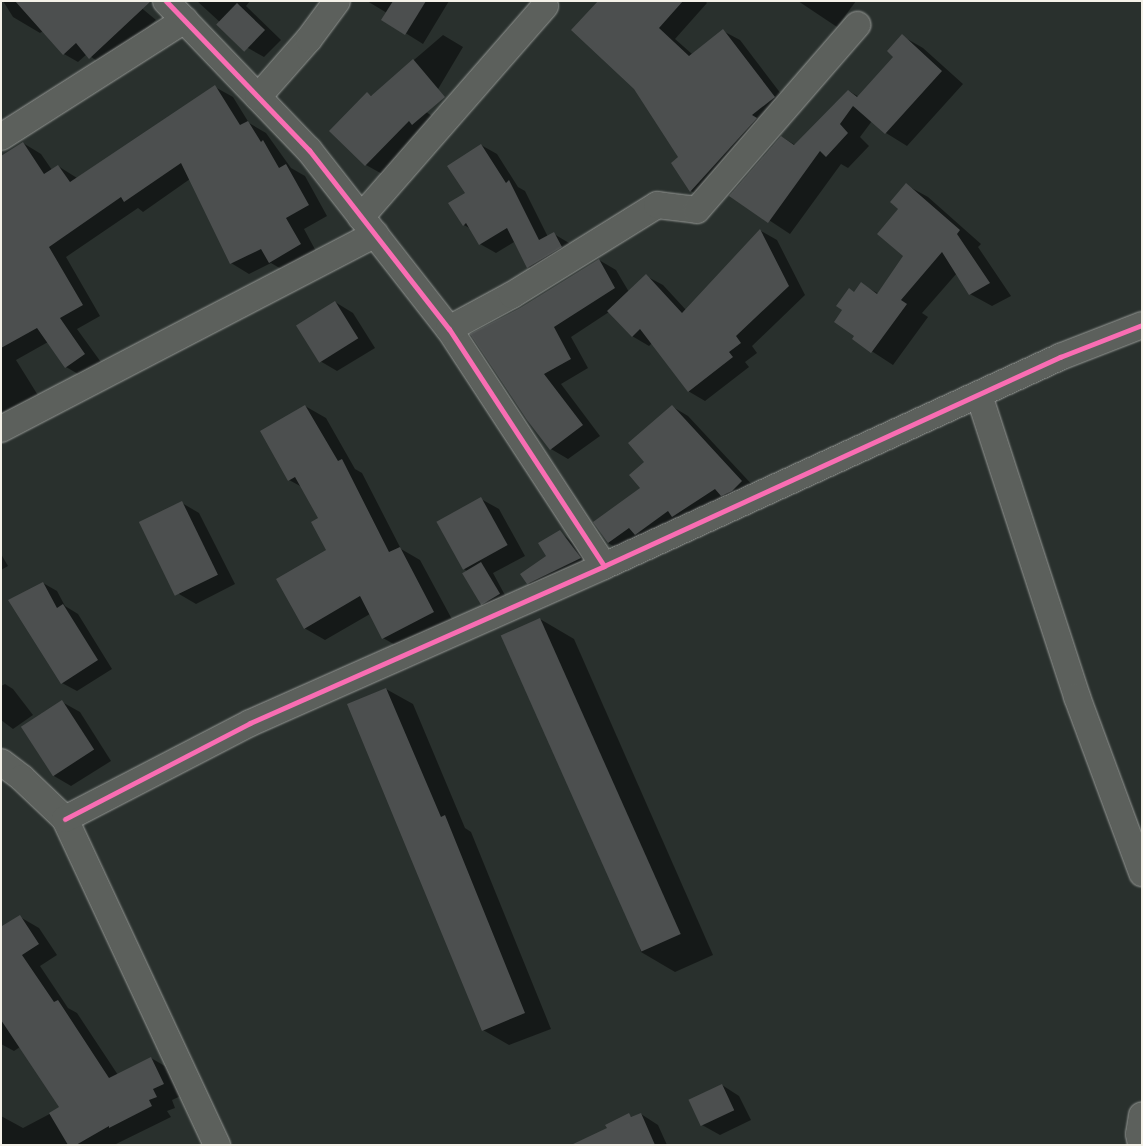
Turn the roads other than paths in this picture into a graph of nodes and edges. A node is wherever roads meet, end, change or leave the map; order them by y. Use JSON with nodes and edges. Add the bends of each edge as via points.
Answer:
{"nodes":[{"id":1,"x":166,"y":1,"type":"edge"},
{"id":2,"x":336,"y":1,"type":"edge"},
{"id":3,"x":545,"y":6,"type":"dead end"},
{"id":4,"x":185,"y":20,"type":"junction"},
{"id":5,"x":857,"y":25,"type":"dead end"},
{"id":6,"x":258,"y":97,"type":"junction"},
{"id":7,"x":1,"y":137,"type":"edge"},
{"id":8,"x":368,"y":226,"type":"junction"},
{"id":9,"x":1142,"y":325,"type":"edge"},
{"id":10,"x":450,"y":330,"type":"junction"},
{"id":11,"x":979,"y":395,"type":"junction"},
{"id":12,"x":1,"y":429,"type":"edge"},
{"id":13,"x":604,"y":566,"type":"junction"},
{"id":14,"x":1,"y":762,"type":"edge"},
{"id":15,"x":65,"y":819,"type":"junction"},
{"id":16,"x":1142,"y":874,"type":"edge"},
{"id":17,"x":1142,"y":1115,"type":"edge"},
{"id":18,"x":217,"y":1145,"type":"edge"},
{"id":19,"x":1141,"y":1145,"type":"edge"}],
"edges":[{"from":1,"to":4,"type":"street"},
{"from":2,"to":6,"type":"street"},
{"from":3,"to":8,"type":"street"},
{"from":4,"to":6,"type":"street"},
{"from":4,"to":7,"type":"street"},
{"from":5,"to":10,"type":"street","via":[[697,210],[657,205]]},
{"from":6,"to":8,"type":"street","via":[[309,150]]},
{"from":8,"to":10,"type":"street"},
{"from":8,"to":12,"type":"street"},
{"from":9,"to":11,"type":"street","via":[[1060,356]]},
{"from":10,"to":13,"type":"street"},
{"from":11,"to":13,"type":"street"},
{"from":11,"to":16,"type":"street","via":[[1077,697]]},
{"from":13,"to":15,"type":"street","via":[[250,723]]},
{"from":14,"to":15,"type":"street"},
{"from":15,"to":18,"type":"street"},
{"from":17,"to":19,"type":"street"}]}
